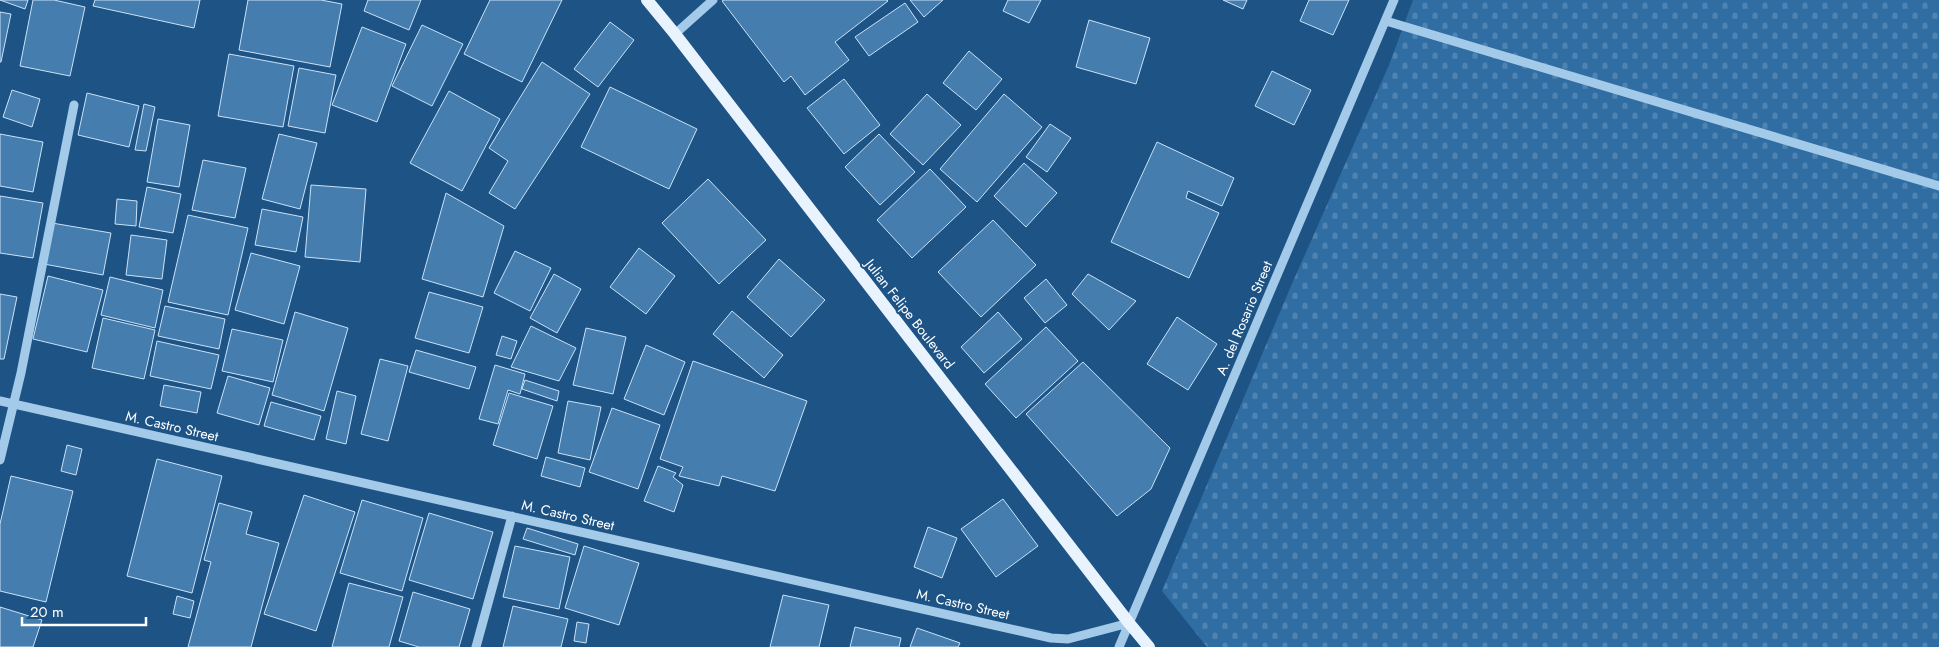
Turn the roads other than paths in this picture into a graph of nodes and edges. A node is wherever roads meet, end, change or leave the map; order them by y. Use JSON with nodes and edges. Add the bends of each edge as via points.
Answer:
{"nodes":[{"id":1,"x":647,"y":0,"type":"edge"},
{"id":2,"x":713,"y":0,"type":"edge"},
{"id":3,"x":1394,"y":0,"type":"edge"},
{"id":4,"x":1386,"y":21,"type":"junction"},
{"id":5,"x":675,"y":34,"type":"junction"},
{"id":6,"x":74,"y":105,"type":"dead end"},
{"id":7,"x":1939,"y":186,"type":"edge"},
{"id":8,"x":0,"y":401,"type":"edge"},
{"id":9,"x":14,"y":404,"type":"junction"},
{"id":10,"x":0,"y":460,"type":"edge"},
{"id":11,"x":512,"y":516,"type":"junction"},
{"id":12,"x":1129,"y":623,"type":"junction"},
{"id":13,"x":476,"y":647,"type":"edge"},
{"id":14,"x":1119,"y":647,"type":"edge"},
{"id":15,"x":1149,"y":647,"type":"edge"}],
"edges":[{"from":1,"to":5,"type":"main road","name":"Julian Felipe Boulevard"},
{"from":2,"to":5,"type":"street"},
{"from":3,"to":4,"type":"street","name":"A. del Rosario Street"},
{"from":4,"to":7,"type":"street"},
{"from":4,"to":12,"type":"street","name":"A. del Rosario Street"},
{"from":5,"to":12,"type":"main road","name":"Julian Felipe Boulevard"},
{"from":6,"to":9,"type":"street"},
{"from":8,"to":9,"type":"street","name":"M. Castro Street"},
{"from":9,"to":10,"type":"street"},
{"from":9,"to":11,"type":"street","name":"M. Castro Street"},
{"from":11,"to":12,"type":"street","name":"M. Castro Street","via":[[1050,638],[1068,639]]},
{"from":11,"to":13,"type":"street"},
{"from":12,"to":14,"type":"street","name":"A. del Rosario Street"},
{"from":12,"to":15,"type":"main road","name":"Julian Felipe Boulevard"}]}
